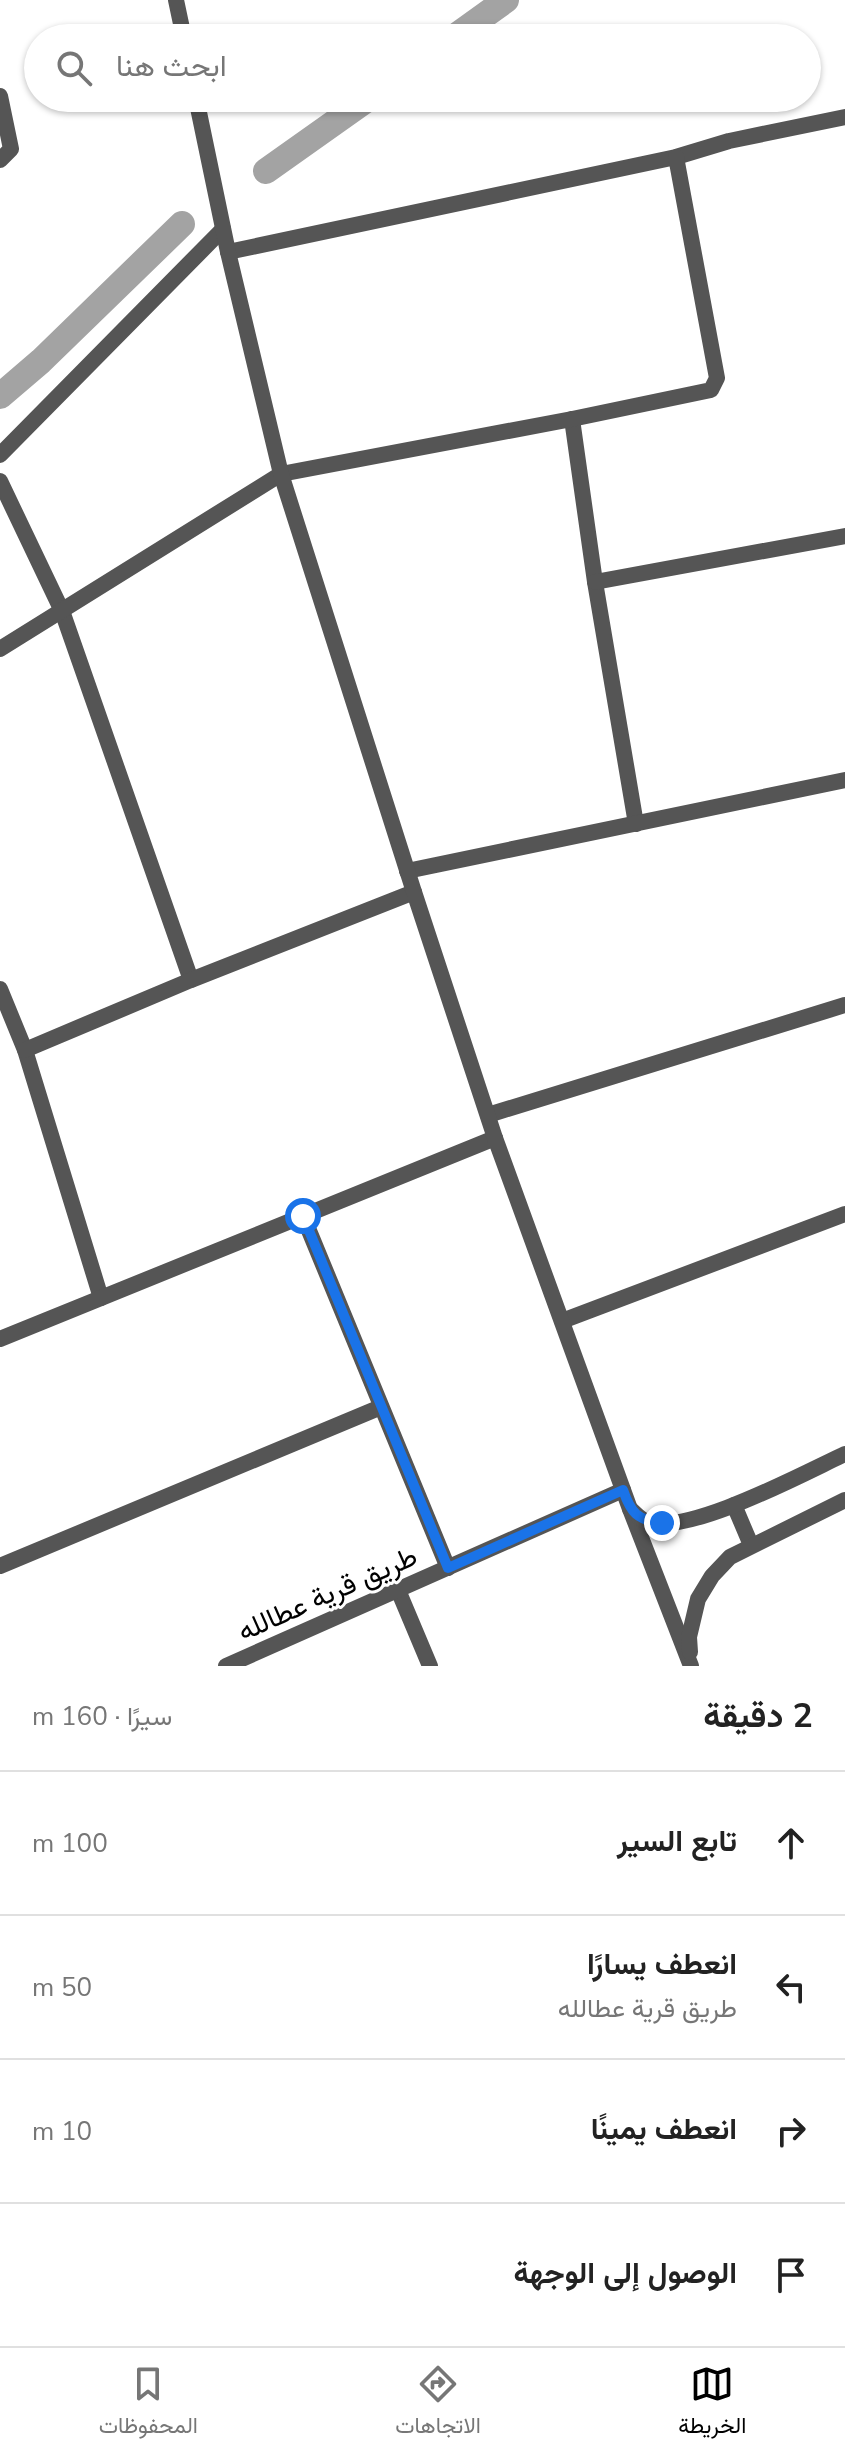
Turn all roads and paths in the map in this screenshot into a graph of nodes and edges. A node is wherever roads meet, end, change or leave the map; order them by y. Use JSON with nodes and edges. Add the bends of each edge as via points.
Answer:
{"nodes":[{"id":1,"x":176,"y":0,"type":"edge"},
{"id":2,"x":181,"y":24,"type":"edge"},
{"id":3,"x":0,"y":96,"type":"edge"},
{"id":4,"x":199,"y":112,"type":"edge"},
{"id":5,"x":845,"y":117,"type":"edge"},
{"id":6,"x":676,"y":157,"type":"junction"},
{"id":7,"x":0,"y":160,"type":"edge"},
{"id":8,"x":223,"y":229,"type":"junction"},
{"id":9,"x":228,"y":252,"type":"junction"},
{"id":10,"x":572,"y":419,"type":"junction"},
{"id":11,"x":0,"y":455,"type":"edge"},
{"id":12,"x":281,"y":474,"type":"junction"},
{"id":13,"x":0,"y":481,"type":"edge"},
{"id":14,"x":845,"y":536,"type":"edge"},
{"id":15,"x":595,"y":582,"type":"junction"},
{"id":16,"x":62,"y":611,"type":"junction"},
{"id":17,"x":0,"y":649,"type":"edge"},
{"id":18,"x":845,"y":780,"type":"edge"},
{"id":19,"x":636,"y":824,"type":"junction"},
{"id":20,"x":407,"y":871,"type":"junction"},
{"id":21,"x":414,"y":892,"type":"junction"},
{"id":22,"x":191,"y":980,"type":"junction"},
{"id":23,"x":0,"y":989,"type":"edge"},
{"id":24,"x":845,"y":1005,"type":"edge"},
{"id":25,"x":25,"y":1050,"type":"junction"},
{"id":26,"x":488,"y":1115,"type":"junction"},
{"id":27,"x":495,"y":1138,"type":"junction"},
{"id":28,"x":845,"y":1214,"type":"edge"},
{"id":29,"x":303,"y":1216,"type":"junction"},
{"id":30,"x":101,"y":1298,"type":"junction"},
{"id":31,"x":562,"y":1321,"type":"junction"},
{"id":32,"x":0,"y":1339,"type":"edge"},
{"id":33,"x":381,"y":1407,"type":"junction"},
{"id":34,"x":845,"y":1454,"type":"edge"},
{"id":35,"x":623,"y":1490,"type":"junction"},
{"id":36,"x":845,"y":1500,"type":"edge"},
{"id":37,"x":734,"y":1505,"type":"junction"},
{"id":38,"x":630,"y":1509,"type":"junction"},
{"id":39,"x":751,"y":1545,"type":"junction"},
{"id":40,"x":0,"y":1566,"type":"edge"},
{"id":41,"x":448,"y":1568,"type":"junction"},
{"id":42,"x":398,"y":1590,"type":"junction"},
{"id":43,"x":226,"y":1666,"type":"edge"},
{"id":44,"x":430,"y":1666,"type":"edge"},
{"id":45,"x":691,"y":1666,"type":"edge"}],
"edges":[{"from":1,"to":2,"type":"street"},
{"from":3,"to":7,"type":"street","via":[[11,149]]},
{"from":4,"to":8,"type":"street"},
{"from":5,"to":6,"type":"street"},
{"from":6,"to":9,"type":"street"},
{"from":6,"to":10,"type":"street","via":[[717,378],[711,390]]},
{"from":8,"to":9,"type":"street"},
{"from":8,"to":11,"type":"street"},
{"from":9,"to":12,"type":"street"},
{"from":10,"to":12,"type":"street"},
{"from":10,"to":15,"type":"street"},
{"from":12,"to":16,"type":"street"},
{"from":12,"to":20,"type":"street"},
{"from":13,"to":16,"type":"street"},
{"from":14,"to":15,"type":"street"},
{"from":15,"to":19,"type":"street"},
{"from":16,"to":17,"type":"street"},
{"from":16,"to":22,"type":"street"},
{"from":18,"to":19,"type":"street"},
{"from":19,"to":20,"type":"street"},
{"from":20,"to":21,"type":"street"},
{"from":21,"to":22,"type":"street"},
{"from":21,"to":26,"type":"street"},
{"from":22,"to":25,"type":"street"},
{"from":23,"to":25,"type":"street"},
{"from":24,"to":26,"type":"street"},
{"from":25,"to":30,"type":"street"},
{"from":26,"to":27,"type":"street"},
{"from":27,"to":29,"type":"street"},
{"from":27,"to":31,"type":"street"},
{"from":28,"to":31,"type":"street"},
{"from":29,"to":30,"type":"street"},
{"from":29,"to":33,"type":"street"},
{"from":30,"to":32,"type":"street"},
{"from":31,"to":35,"type":"street"},
{"from":33,"to":40,"type":"street"},
{"from":33,"to":41,"type":"street"},
{"from":34,"to":37,"type":"street"},
{"from":35,"to":38,"type":"street"},
{"from":35,"to":41,"type":"street","name":"طريق قرية عطالله"},
{"from":36,"to":39,"type":"street"},
{"from":37,"to":38,"type":"street","via":[[662,1523],[645,1521]]},
{"from":37,"to":39,"type":"street"},
{"from":38,"to":45,"type":"street"},
{"from":39,"to":45,"type":"street","via":[[730,1557],[698,1599],[689,1637]]},
{"from":41,"to":42,"type":"street","name":"طريق قرية عطالله"},
{"from":42,"to":43,"type":"street","name":"طريق قرية عطالله"},
{"from":42,"to":44,"type":"street"}]}
